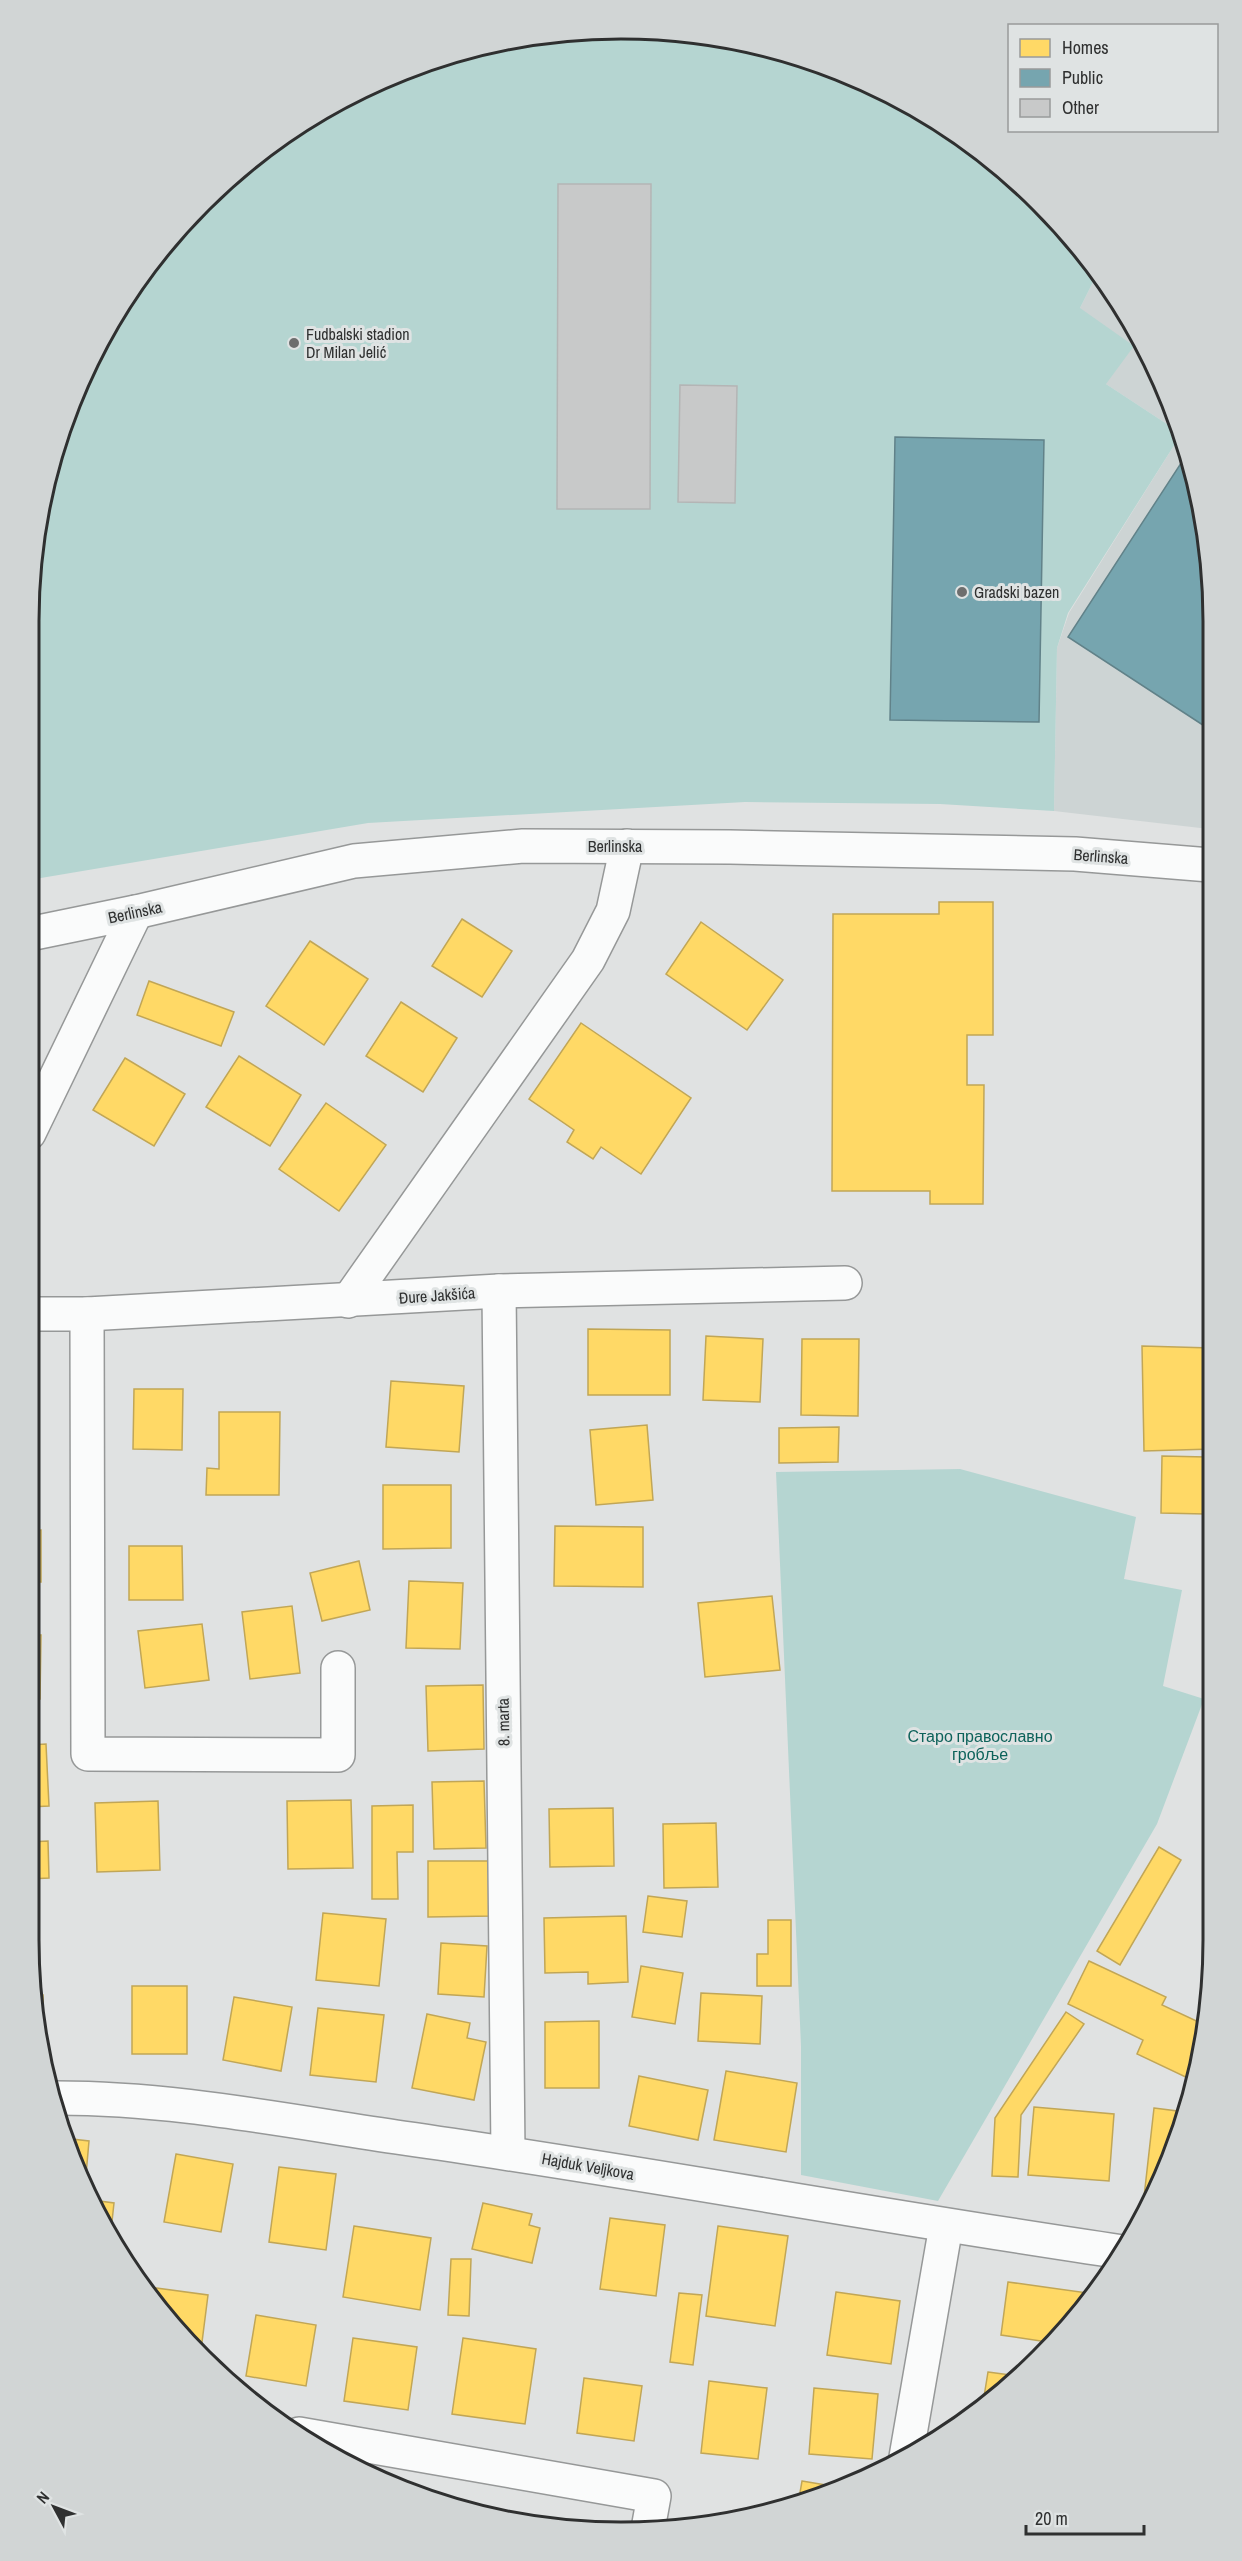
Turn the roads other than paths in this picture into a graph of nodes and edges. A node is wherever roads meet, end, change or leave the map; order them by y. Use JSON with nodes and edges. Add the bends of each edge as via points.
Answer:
{"nodes":[{"id":1,"x":627,"y":846,"type":"junction"},
{"id":2,"x":1203,"y":864,"type":"edge"},
{"id":3,"x":136,"y":912,"type":"junction"},
{"id":4,"x":39,"y":932,"type":"edge"},
{"id":5,"x":39,"y":1110,"type":"edge"},
{"id":6,"x":845,"y":1283,"type":"dead end"},
{"id":7,"x":499,"y":1291,"type":"junction"},
{"id":8,"x":348,"y":1301,"type":"junction"},
{"id":9,"x":39,"y":1314,"type":"edge"},
{"id":10,"x":87,"y":1314,"type":"junction"},
{"id":11,"x":338,"y":1668,"type":"dead end"},
{"id":12,"x":61,"y":2098,"type":"edge"},
{"id":13,"x":508,"y":2153,"type":"junction"},
{"id":14,"x":946,"y":2226,"type":"junction"},
{"id":15,"x":1113,"y":2251,"type":"edge"},
{"id":16,"x":320,"y":2438,"type":"edge"},
{"id":17,"x":908,"y":2446,"type":"edge"},
{"id":18,"x":649,"y":2521,"type":"edge"}],
"edges":[{"from":1,"to":2,"type":"street","name":"Berlinska","via":[[1075,854]]},
{"from":1,"to":3,"type":"street","name":"Berlinska","via":[[523,846],[354,861]]},
{"from":1,"to":8,"type":"street","via":[[613,911],[588,960]]},
{"from":3,"to":4,"type":"street","name":"Berlinska"},
{"from":3,"to":5,"type":"street"},
{"from":6,"to":7,"type":"street","name":"Đure Jakšića"},
{"from":7,"to":8,"type":"street","name":"Đure Jakšića"},
{"from":7,"to":13,"type":"street","name":"8. marta"},
{"from":8,"to":10,"type":"street","name":"Đure Jakšića"},
{"from":9,"to":10,"type":"street","name":"Đure Jakšića"},
{"from":10,"to":11,"type":"street","via":[[88,1754],[338,1755]]},
{"from":12,"to":13,"type":"street","name":"Hajduk Veljkova","via":[[179,2106]]},
{"from":13,"to":14,"type":"street","name":"Hajduk Veljkova"},
{"from":14,"to":15,"type":"street","name":"Hajduk Veljkova"},
{"from":14,"to":17,"type":"street"},
{"from":16,"to":18,"type":"street","via":[[654,2496]]}]}
